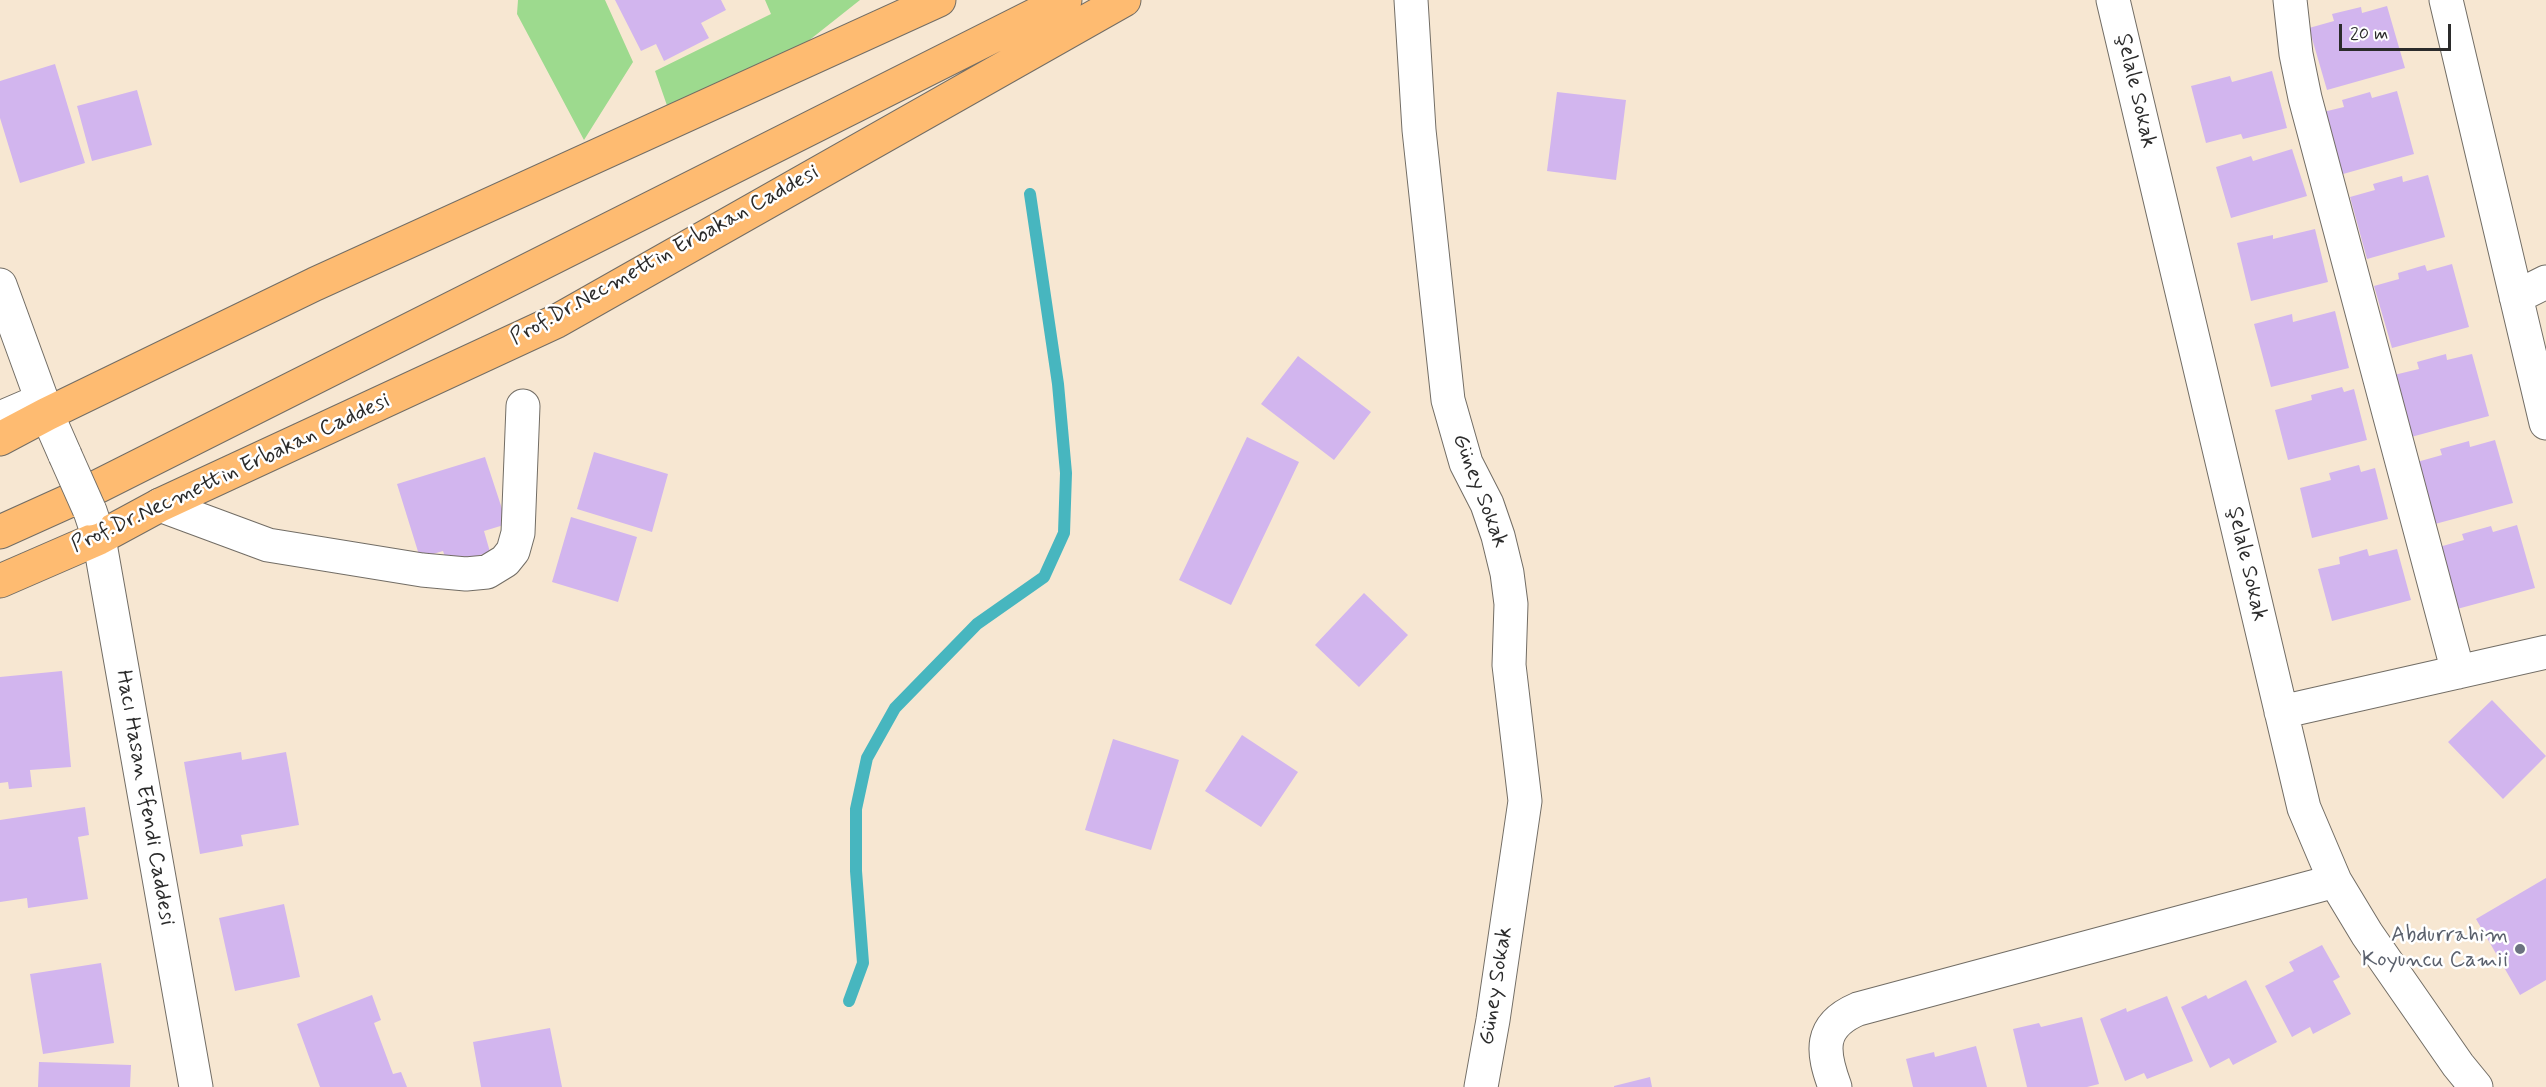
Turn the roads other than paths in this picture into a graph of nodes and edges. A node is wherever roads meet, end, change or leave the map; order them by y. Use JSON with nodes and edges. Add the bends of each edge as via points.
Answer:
{"nodes":[{"id":1,"x":939,"y":0,"type":"edge"},
{"id":2,"x":1065,"y":0,"type":"edge"},
{"id":3,"x":1124,"y":0,"type":"edge"},
{"id":4,"x":1411,"y":0,"type":"edge"},
{"id":5,"x":2113,"y":0,"type":"edge"},
{"id":6,"x":2290,"y":0,"type":"edge"},
{"id":7,"x":2446,"y":0,"type":"edge"},
{"id":8,"x":2546,"y":282,"type":"edge"},
{"id":9,"x":0,"y":285,"type":"edge"},
{"id":10,"x":2517,"y":297,"type":"junction"},
{"id":11,"x":523,"y":406,"type":"dead end"},
{"id":12,"x":45,"y":407,"type":"junction"},
{"id":13,"x":0,"y":418,"type":"edge"},
{"id":14,"x":2546,"y":423,"type":"edge"},
{"id":15,"x":0,"y":439,"type":"edge"},
{"id":16,"x":160,"y":505,"type":"junction"},
{"id":17,"x":94,"y":524,"type":"junction"},
{"id":18,"x":0,"y":532,"type":"edge"},
{"id":19,"x":0,"y":581,"type":"edge"},
{"id":20,"x":2546,"y":652,"type":"edge"},
{"id":21,"x":2458,"y":672,"type":"junction"},
{"id":22,"x":2281,"y":712,"type":"junction"},
{"id":23,"x":2335,"y":881,"type":"junction"},
{"id":24,"x":196,"y":1087,"type":"edge"},
{"id":25,"x":1481,"y":1087,"type":"edge"},
{"id":26,"x":1835,"y":1087,"type":"edge"},
{"id":27,"x":2476,"y":1087,"type":"edge"}],
"edges":[{"from":1,"to":12,"type":"main road"},
{"from":2,"to":18,"type":"main road","name":"Prof.Dr.Necmettin Erbakan Caddesi"},
{"from":3,"to":16,"type":"main road","name":"Prof.Dr.Necmettin Erbakan Caddesi","via":[[556,321]]},
{"from":4,"to":25,"type":"street","name":"Güney Sokak","via":[[1419,130],[1444,372],[1466,463],[1487,504],[1507,573],[1511,604],[1509,665],[1525,801]]},
{"from":5,"to":22,"type":"street","name":"Şelale Sokak"},
{"from":6,"to":21,"type":"street","via":[[2305,98]]},
{"from":7,"to":10,"type":"street"},
{"from":8,"to":10,"type":"street"},
{"from":9,"to":12,"type":"street"},
{"from":10,"to":14,"type":"street"},
{"from":11,"to":16,"type":"street","via":[[518,533],[513,551],[487,572],[422,570],[268,545]]},
{"from":12,"to":13,"type":"street"},
{"from":12,"to":15,"type":"main road"},
{"from":12,"to":17,"type":"street","name":"Hacı Hasan Efendi Caddesi","bridge":true},
{"from":16,"to":17,"type":"main road","name":"Prof.Dr.Necmettin Erbakan Caddesi"},
{"from":17,"to":19,"type":"main road","name":"Prof.Dr.Necmettin Erbakan Caddesi"},
{"from":17,"to":24,"type":"street","name":"Hacı Hasan Efendi Caddesi"},
{"from":20,"to":21,"type":"street"},
{"from":21,"to":22,"type":"street"},
{"from":22,"to":23,"type":"street","name":"Şelale Sokak","via":[[2304,808]]},
{"from":23,"to":26,"type":"street","via":[[1858,1009],[1836,1022],[1825,1045],[1825,1058]]},
{"from":23,"to":27,"type":"street","name":"Şelale Sokak","via":[[2373,943]]}]}
